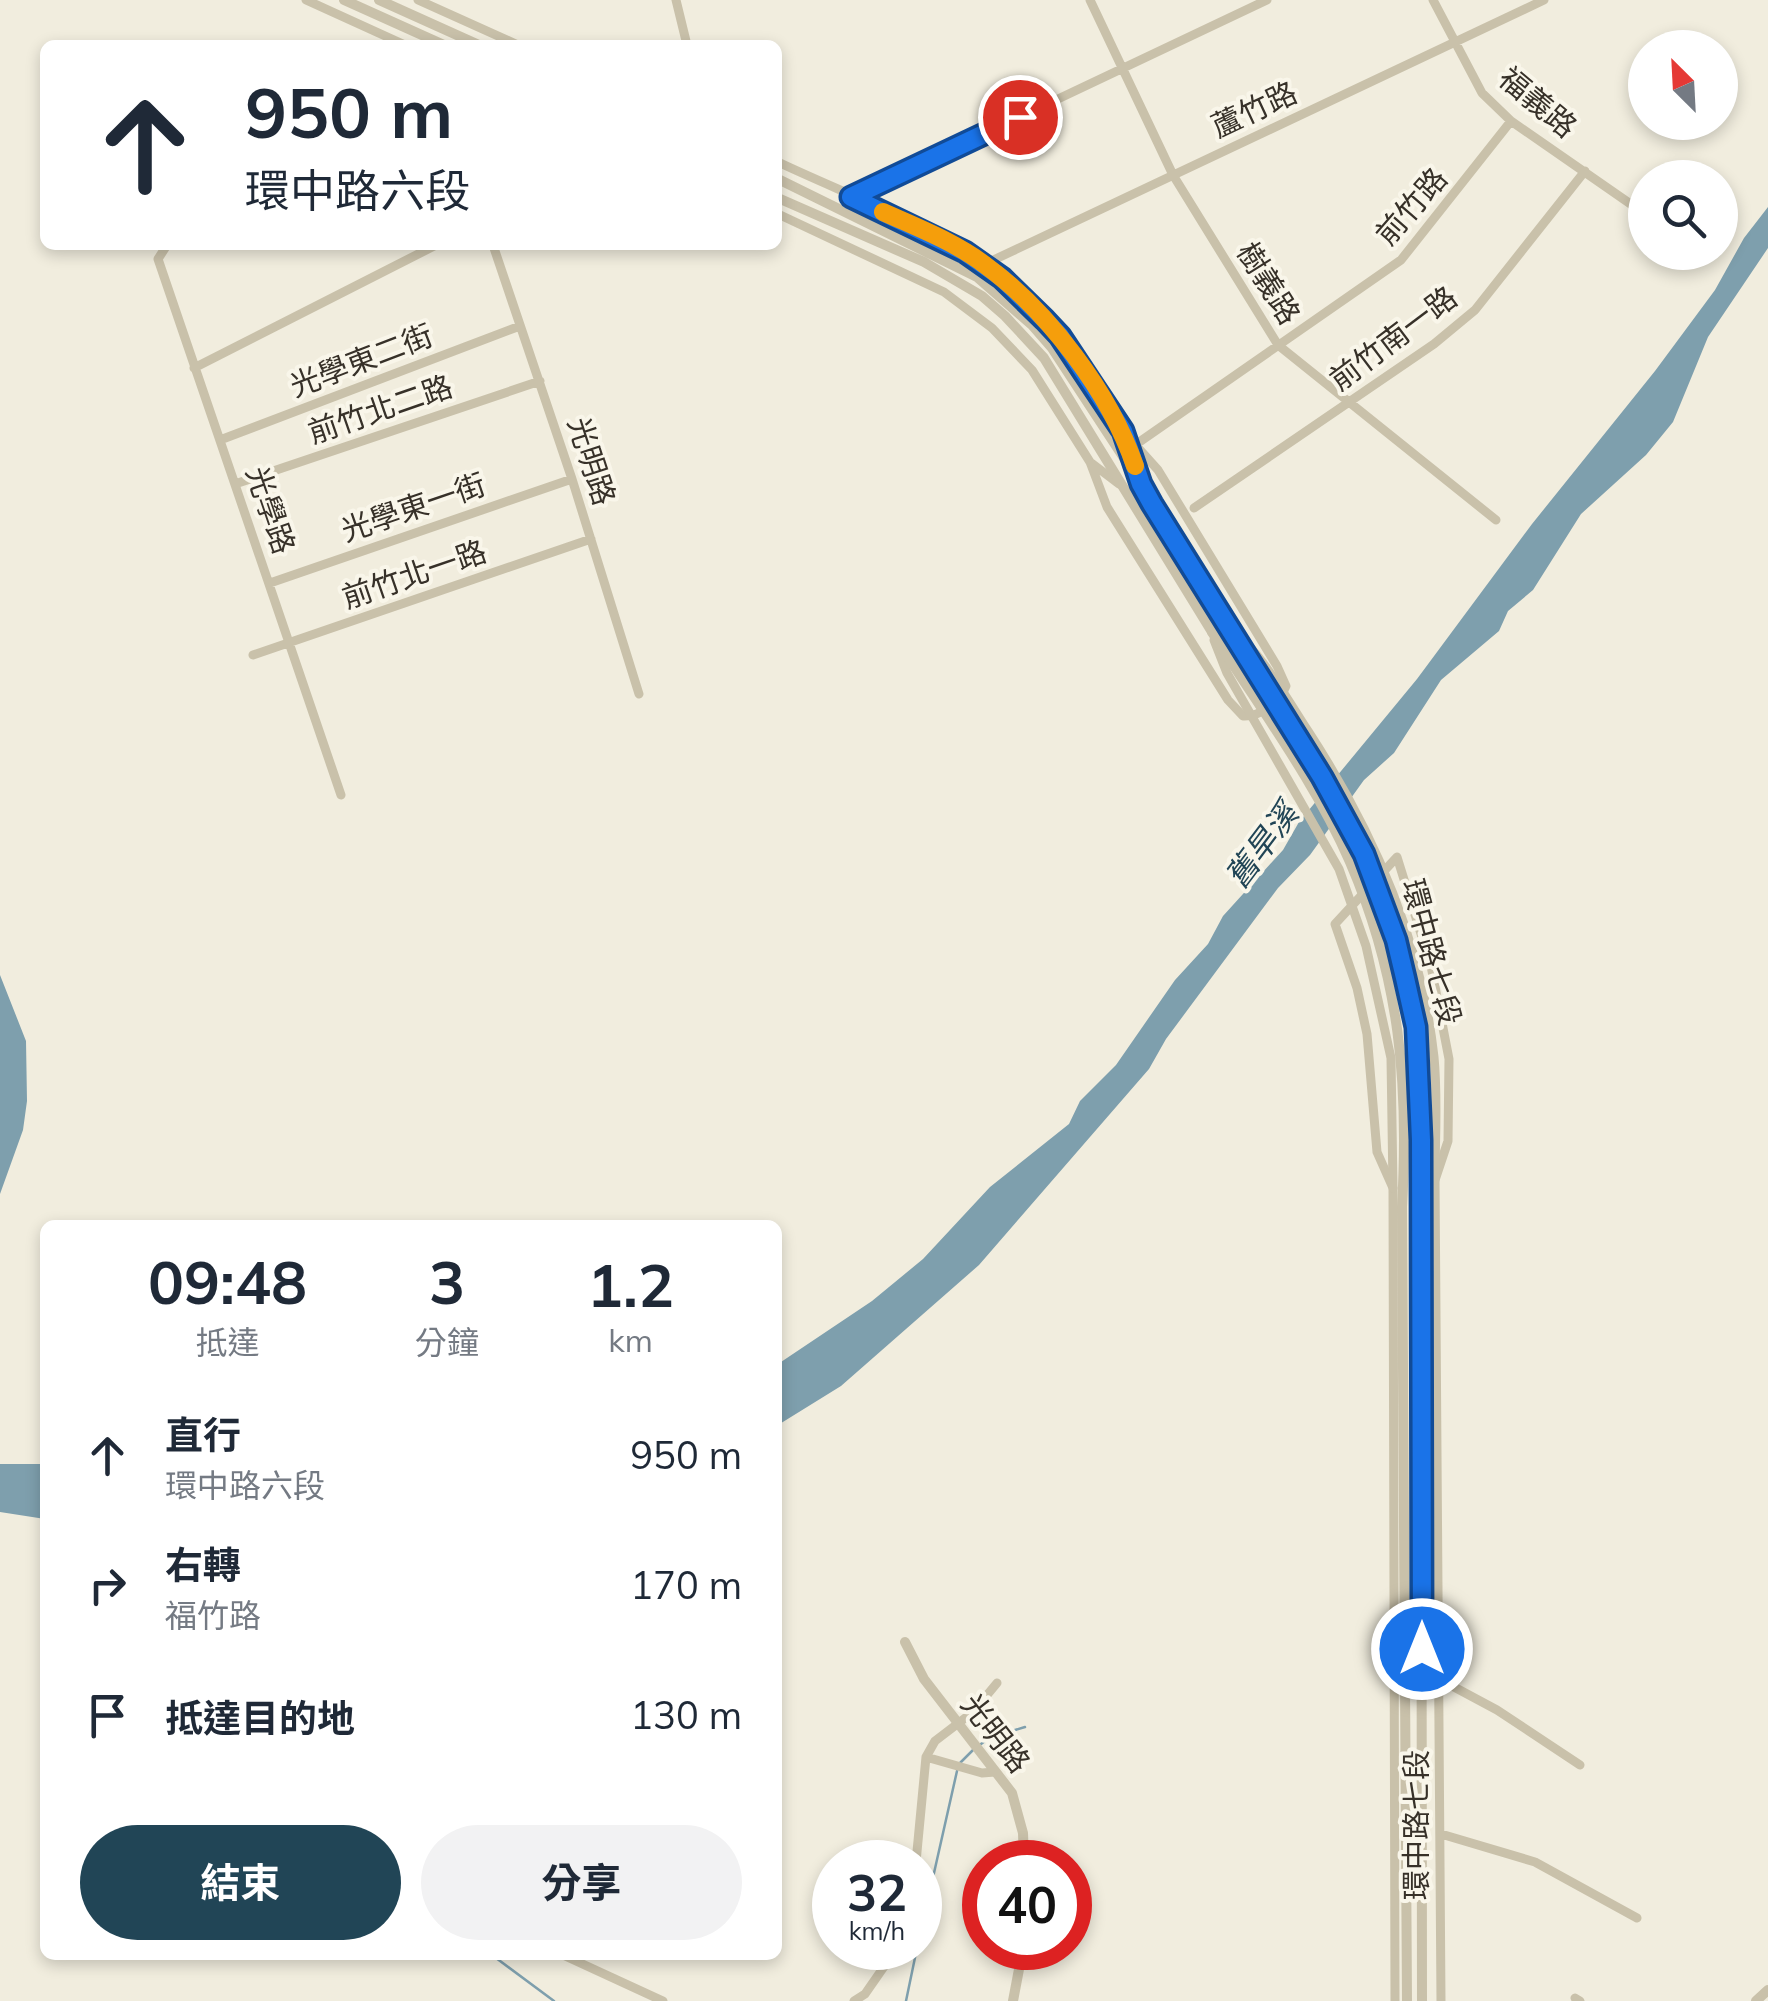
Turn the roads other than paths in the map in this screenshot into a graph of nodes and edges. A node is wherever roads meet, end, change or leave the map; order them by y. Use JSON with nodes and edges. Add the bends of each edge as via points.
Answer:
{"nodes":[{"id":1,"x":306,"y":0,"type":"edge"},
{"id":2,"x":344,"y":0,"type":"edge"},
{"id":3,"x":379,"y":0,"type":"edge"},
{"id":4,"x":418,"y":0,"type":"edge"},
{"id":5,"x":676,"y":0,"type":"edge"},
{"id":6,"x":1090,"y":0,"type":"edge"},
{"id":7,"x":1266,"y":0,"type":"edge"},
{"id":8,"x":1433,"y":0,"type":"edge"},
{"id":9,"x":1544,"y":0,"type":"edge"},
{"id":10,"x":394,"y":40,"type":"edge"},
{"id":11,"x":433,"y":40,"type":"edge"},
{"id":12,"x":469,"y":40,"type":"edge"},
{"id":13,"x":507,"y":40,"type":"edge"},
{"id":14,"x":686,"y":40,"type":"edge"},
{"id":15,"x":1454,"y":42,"type":"junction"},
{"id":16,"x":1122,"y":68,"type":"junction"},
{"id":17,"x":1511,"y":121,"type":"junction"},
{"id":18,"x":782,"y":164,"type":"edge"},
{"id":19,"x":1585,"y":171,"type":"junction"},
{"id":20,"x":1173,"y":175,"type":"junction"},
{"id":21,"x":782,"y":182,"type":"edge"},
{"id":22,"x":851,"y":197,"type":"junction"},
{"id":23,"x":782,"y":200,"type":"edge"},
{"id":24,"x":1628,"y":202,"type":"edge"},
{"id":25,"x":782,"y":216,"type":"edge"},
{"id":26,"x":164,"y":250,"type":"edge"},
{"id":27,"x":426,"y":250,"type":"edge"},
{"id":28,"x":496,"y":250,"type":"edge"},
{"id":29,"x":985,"y":264,"type":"junction"},
{"id":30,"x":520,"y":326,"type":"junction"},
{"id":31,"x":1278,"y":345,"type":"junction"},
{"id":32,"x":194,"y":368,"type":"junction"},
{"id":33,"x":540,"y":381,"type":"junction"},
{"id":34,"x":1349,"y":403,"type":"junction"},
{"id":35,"x":1123,"y":431,"type":"junction"},
{"id":36,"x":220,"y":440,"type":"junction"},
{"id":37,"x":1135,"y":444,"type":"junction"},
{"id":38,"x":1090,"y":462,"type":"junction"},
{"id":39,"x":572,"y":479,"type":"junction"},
{"id":40,"x":235,"y":484,"type":"junction"},
{"id":41,"x":1141,"y":484,"type":"junction"},
{"id":42,"x":1128,"y":491,"type":"junction"},
{"id":43,"x":1194,"y":508,"type":"dead end"},
{"id":44,"x":1496,"y":520,"type":"dead end"},
{"id":45,"x":591,"y":539,"type":"junction"},
{"id":46,"x":270,"y":583,"type":"junction"},
{"id":47,"x":1226,"y":624,"type":"junction"},
{"id":48,"x":1212,"y":632,"type":"junction"},
{"id":49,"x":289,"y":644,"type":"junction"},
{"id":50,"x":253,"y":655,"type":"dead end"},
{"id":51,"x":639,"y":694,"type":"dead end"},
{"id":52,"x":341,"y":795,"type":"dead end"},
{"id":53,"x":1435,"y":1180,"type":"junction"},
{"id":54,"x":1392,"y":1188,"type":"junction"},
{"id":55,"x":905,"y":1642,"type":"dead end"},
{"id":56,"x":1440,"y":1680,"type":"junction"},
{"id":57,"x":997,"y":1682,"type":"dead end"},
{"id":58,"x":957,"y":1722,"type":"junction"},
{"id":59,"x":930,"y":1757,"type":"junction"},
{"id":60,"x":1580,"y":1765,"type":"dead end"},
{"id":61,"x":995,"y":1772,"type":"junction"},
{"id":62,"x":1440,"y":1834,"type":"junction"},
{"id":63,"x":919,"y":1840,"type":"edge"},
{"id":64,"x":1023,"y":1840,"type":"edge"},
{"id":65,"x":1637,"y":1918,"type":"dead end"},
{"id":66,"x":574,"y":1960,"type":"edge"},
{"id":67,"x":882,"y":1970,"type":"edge"},
{"id":68,"x":1019,"y":1970,"type":"edge"},
{"id":69,"x":1768,"y":1990,"type":"edge"},
{"id":70,"x":662,"y":2001,"type":"edge"},
{"id":71,"x":854,"y":2001,"type":"edge"},
{"id":72,"x":1013,"y":2001,"type":"edge"},
{"id":73,"x":1394,"y":2001,"type":"edge"},
{"id":74,"x":1408,"y":2001,"type":"edge"},
{"id":75,"x":1422,"y":2001,"type":"edge"},
{"id":76,"x":1441,"y":2001,"type":"edge"},
{"id":77,"x":1756,"y":2001,"type":"edge"}],
"edges":[{"from":1,"to":10,"type":"street"},
{"from":2,"to":11,"type":"street"},
{"from":3,"to":12,"type":"street"},
{"from":4,"to":13,"type":"street"},
{"from":5,"to":14,"type":"street"},
{"from":6,"to":16,"type":"street","name":"樹義路"},
{"from":7,"to":16,"type":"street"},
{"from":8,"to":15,"type":"street","name":"福義路"},
{"from":9,"to":15,"type":"street","name":"蘆竹路"},
{"from":15,"to":17,"type":"street","name":"福義路","via":[[1482,93]]},
{"from":15,"to":20,"type":"street","name":"蘆竹路"},
{"from":16,"to":20,"type":"street","name":"樹義路"},
{"from":16,"to":22,"type":"street"},
{"from":17,"to":19,"type":"street","name":"福義路"},
{"from":17,"to":31,"type":"street","name":"前竹路","via":[[1402,260]]},
{"from":18,"to":22,"type":"street","name":"環中路七段"},
{"from":19,"to":24,"type":"street","name":"福義路"},
{"from":19,"to":34,"type":"street","name":"前竹南一路","via":[[1475,310]]},
{"from":20,"to":29,"type":"street","name":"蘆竹路"},
{"from":20,"to":31,"type":"street","name":"樹義路"},
{"from":21,"to":41,"type":"street","name":"環中路七段","via":[[976,277],[1010,304],[1052,348]]},
{"from":22,"to":29,"type":"street","name":"環中路七段"},
{"from":23,"to":42,"type":"street","name":"環中路七段","via":[[924,262],[982,296],[1044,358]]},
{"from":25,"to":38,"type":"street","name":"環中路七段","via":[[944,292],[992,328],[1032,370]]},
{"from":26,"to":32,"type":"street","name":"光學路","via":[[158,259]]},
{"from":27,"to":32,"type":"street"},
{"from":28,"to":30,"type":"street","name":"光明路"},
{"from":29,"to":35,"type":"street","name":"環中路七段","via":[[1060,336]]},
{"from":30,"to":33,"type":"street","name":"光明路"},
{"from":30,"to":36,"type":"street","name":"光學東二街"},
{"from":31,"to":34,"type":"street","name":"樹義路"},
{"from":31,"to":37,"type":"street","name":"前竹路"},
{"from":32,"to":36,"type":"street","name":"光學路"},
{"from":33,"to":39,"type":"street","name":"光明路"},
{"from":33,"to":40,"type":"street","name":"前竹北二路"},
{"from":34,"to":43,"type":"street","name":"前竹南一路"},
{"from":34,"to":44,"type":"street","name":"樹義路"},
{"from":35,"to":37,"type":"street"},
{"from":35,"to":41,"type":"street","name":"環中路七段"},
{"from":36,"to":40,"type":"street","name":"光學路"},
{"from":37,"to":38,"type":"street","via":[[1158,470],[1286,686],[1256,714],[1243,716],[1228,700],[1107,507]]},
{"from":38,"to":42,"type":"street","name":"環中路七段"},
{"from":39,"to":45,"type":"street","name":"光明路"},
{"from":39,"to":46,"type":"street","name":"光學東一街"},
{"from":40,"to":46,"type":"street","name":"光學路"},
{"from":41,"to":47,"type":"street","name":"環中路七段"},
{"from":42,"to":48,"type":"street","name":"環中路七段"},
{"from":45,"to":49,"type":"street","name":"前竹北一路"},
{"from":45,"to":51,"type":"street","name":"光明路"},
{"from":46,"to":49,"type":"street","name":"光學路"},
{"from":47,"to":53,"type":"street","name":"環中路七段","bridge":true,"via":[[1257,652],[1376,849],[1407,935],[1434,1058]]},
{"from":47,"to":75,"type":"street","name":"環中路七段","bridge":true,"via":[[1364,854],[1396,940],[1416,1027]]},
{"from":48,"to":54,"type":"street","name":"環中路七段","bridge":true,"via":[[1227,673],[1339,869],[1366,946],[1391,1058]]},
{"from":48,"to":74,"type":"street","name":"環中路七段","bridge":true,"via":[[1350,861],[1399,1027],[1406,1142]]},
{"from":49,"to":50,"type":"street","name":"前竹北一路"},
{"from":49,"to":52,"type":"street","name":"光學路"},
{"from":53,"to":54,"type":"street","via":[[1448,1141],[1449,1059],[1431,966],[1397,857],[1335,924],[1357,988],[1377,1152]]},
{"from":53,"to":56,"type":"street","name":"環中路七段"},
{"from":54,"to":73,"type":"street","name":"環中路七段"},
{"from":55,"to":58,"type":"street","name":"光明路"},
{"from":56,"to":60,"type":"street"},
{"from":56,"to":62,"type":"street","name":"環中路七段"},
{"from":57,"to":58,"type":"street"},
{"from":58,"to":59,"type":"street","via":[[935,1741]]},
{"from":58,"to":61,"type":"street","name":"光明路"},
{"from":59,"to":61,"type":"street"},
{"from":59,"to":63,"type":"street"},
{"from":61,"to":64,"type":"street","name":"光明路","via":[[1012,1793]]},
{"from":62,"to":65,"type":"street","via":[[1536,1862]]},
{"from":62,"to":76,"type":"street","name":"環中路七段"},
{"from":66,"to":70,"type":"street"},
{"from":67,"to":71,"type":"street"},
{"from":68,"to":72,"type":"street"},
{"from":69,"to":77,"type":"street"}]}
